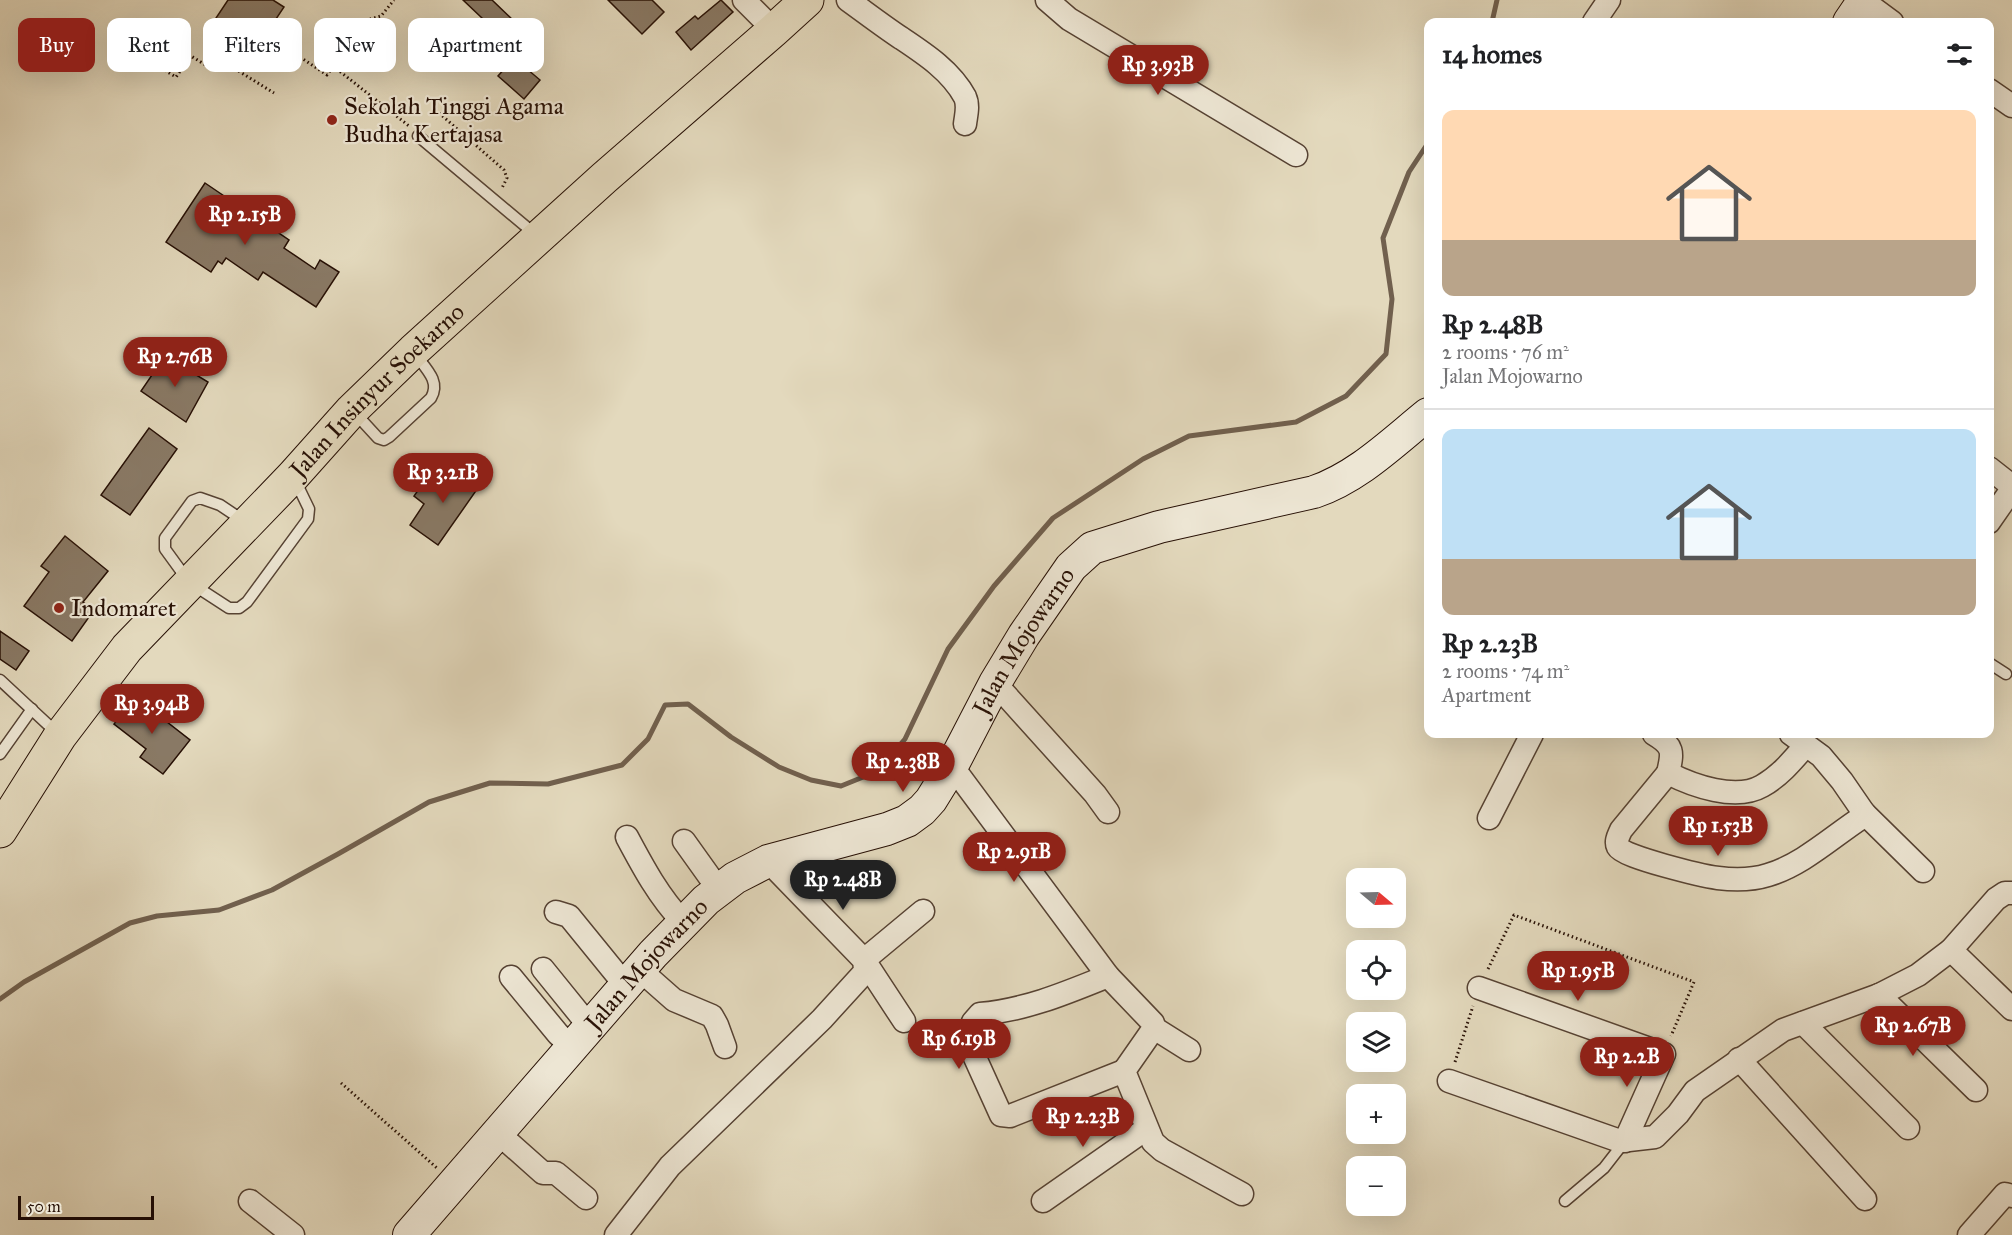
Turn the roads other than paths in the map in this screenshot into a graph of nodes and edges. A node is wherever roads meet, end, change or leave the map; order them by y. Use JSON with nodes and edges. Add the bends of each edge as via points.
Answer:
{"nodes":[{"id":1,"x":744,"y":0,"type":"edge"},
{"id":2,"x":807,"y":0,"type":"edge"},
{"id":3,"x":848,"y":0,"type":"edge"},
{"id":4,"x":1047,"y":0,"type":"edge"},
{"id":5,"x":1609,"y":0,"type":"edge"},
{"id":6,"x":1860,"y":6,"type":"edge"},
{"id":7,"x":1597,"y":18,"type":"edge"},
{"id":8,"x":1884,"y":18,"type":"edge"},
{"id":9,"x":774,"y":30,"type":"junction"},
{"id":10,"x":1994,"y":93,"type":"edge"},
{"id":11,"x":2012,"y":106,"type":"edge"},
{"id":12,"x":965,"y":124,"type":"dead end"},
{"id":13,"x":418,"y":136,"type":"road end"},
{"id":14,"x":1296,"y":155,"type":"dead end"},
{"id":15,"x":538,"y":237,"type":"junction"},
{"id":16,"x":413,"y":351,"type":"junction"},
{"id":17,"x":352,"y":410,"type":"junction"},
{"id":18,"x":1424,"y":417,"type":"edge"},
{"id":19,"x":1994,"y":472,"type":"edge"},
{"id":20,"x":292,"y":476,"type":"junction"},
{"id":21,"x":2012,"y":488,"type":"edge"},
{"id":22,"x":1994,"y":515,"type":"edge"},
{"id":23,"x":246,"y":523,"type":"junction"},
{"id":24,"x":189,"y":582,"type":"junction"},
{"id":25,"x":1994,"y":666,"type":"edge"},
{"id":26,"x":2006,"y":674,"type":"dead end"},
{"id":27,"x":0,"y":680,"type":"edge"},
{"id":28,"x":995,"y":683,"type":"junction"},
{"id":29,"x":32,"y":709,"type":"junction"},
{"id":30,"x":60,"y":736,"type":"junction"},
{"id":31,"x":1530,"y":738,"type":"edge"},
{"id":32,"x":1661,"y":738,"type":"edge"},
{"id":33,"x":1799,"y":739,"type":"edge"},
{"id":34,"x":0,"y":754,"type":"edge"},
{"id":35,"x":952,"y":766,"type":"junction"},
{"id":36,"x":1668,"y":773,"type":"junction"},
{"id":37,"x":1108,"y":812,"type":"dead end"},
{"id":38,"x":1864,"y":813,"type":"junction"},
{"id":39,"x":1489,"y":818,"type":"dead end"},
{"id":40,"x":0,"y":831,"type":"edge"},
{"id":41,"x":627,"y":837,"type":"dead end"},
{"id":42,"x":684,"y":841,"type":"dead end"},
{"id":43,"x":768,"y":861,"type":"junction"},
{"id":44,"x":1923,"y":871,"type":"dead end"},
{"id":45,"x":719,"y":890,"type":"junction"},
{"id":46,"x":2012,"y":893,"type":"edge"},
{"id":47,"x":923,"y":911,"type":"dead end"},
{"id":48,"x":556,"y":912,"type":"dead end"},
{"id":49,"x":683,"y":922,"type":"junction"},
{"id":50,"x":1951,"y":950,"type":"junction"},
{"id":51,"x":864,"y":960,"type":"junction"},
{"id":52,"x":543,"y":969,"type":"dead end"},
{"id":53,"x":1108,"y":976,"type":"junction"},
{"id":54,"x":511,"y":977,"type":"dead end"},
{"id":55,"x":633,"y":978,"type":"junction"},
{"id":56,"x":1479,"y":988,"type":"road end"},
{"id":57,"x":1879,"y":995,"type":"junction"},
{"id":58,"x":2012,"y":1008,"type":"edge"},
{"id":59,"x":904,"y":1021,"type":"dead end"},
{"id":60,"x":1803,"y":1023,"type":"junction"},
{"id":61,"x":1154,"y":1028,"type":"junction"},
{"id":62,"x":581,"y":1038,"type":"junction"},
{"id":63,"x":725,"y":1047,"type":"dead end"},
{"id":64,"x":1189,"y":1050,"type":"dead end"},
{"id":65,"x":1739,"y":1059,"type":"junction"},
{"id":66,"x":1124,"y":1071,"type":"junction"},
{"id":67,"x":1449,"y":1081,"type":"road end"},
{"id":68,"x":1976,"y":1090,"type":"dead end"},
{"id":69,"x":1908,"y":1128,"type":"dead end"},
{"id":70,"x":1146,"y":1129,"type":"junction"},
{"id":71,"x":498,"y":1133,"type":"junction"},
{"id":72,"x":1625,"y":1141,"type":"junction"},
{"id":73,"x":1242,"y":1194,"type":"dead end"},
{"id":74,"x":2012,"y":1196,"type":"edge"},
{"id":75,"x":586,"y":1198,"type":"dead end"},
{"id":76,"x":1865,"y":1199,"type":"dead end"},
{"id":77,"x":250,"y":1200,"type":"dead end"},
{"id":78,"x":1043,"y":1201,"type":"dead end"},
{"id":79,"x":1565,"y":1201,"type":"dead end"},
{"id":80,"x":416,"y":1232,"type":"edge"},
{"id":81,"x":293,"y":1235,"type":"edge"},
{"id":82,"x":616,"y":1235,"type":"edge"},
{"id":83,"x":1969,"y":1235,"type":"edge"}],
"edges":[{"from":1,"to":9,"type":"street"},
{"from":2,"to":9,"type":"main road","name":"Jalan Insinyur Soekarno"},
{"from":3,"to":12,"type":"street","via":[[941,67],[966,98]]},
{"from":4,"to":14,"type":"street","via":[[1068,19]]},
{"from":5,"to":7,"type":"street"},
{"from":6,"to":8,"type":"street"},
{"from":9,"to":15,"type":"main road","name":"Jalan Insinyur Soekarno"},
{"from":10,"to":11,"type":"street"},
{"from":13,"to":15,"type":"lane"},
{"from":15,"to":16,"type":"main road","name":"Jalan Insinyur Soekarno"},
{"from":16,"to":17,"type":"main road","name":"Jalan Insinyur Soekarno"},
{"from":16,"to":17,"type":"lane","via":[[435,382],[436,391],[431,398],[384,440]]},
{"from":17,"to":20,"type":"main road","name":"Jalan Insinyur Soekarno"},
{"from":18,"to":28,"type":"street","name":"Jalan Mojowarno","via":[[1334,486],[1159,527],[1092,548],[1071,567],[1048,599]]},
{"from":19,"to":21,"type":"street"},
{"from":20,"to":23,"type":"main road","name":"Jalan Insinyur Soekarno"},
{"from":20,"to":24,"type":"lane","via":[[309,508],[308,519],[247,602],[229,608]]},
{"from":21,"to":22,"type":"street"},
{"from":23,"to":24,"type":"main road","name":"Jalan Insinyur Soekarno"},
{"from":23,"to":24,"type":"lane","via":[[220,505],[200,498],[192,501],[165,538],[165,549]]},
{"from":24,"to":30,"type":"main road","name":"Jalan Insinyur Soekarno","via":[[127,648]]},
{"from":25,"to":26,"type":"lane"},
{"from":27,"to":29,"type":"lane"},
{"from":28,"to":35,"type":"street","name":"Jalan Mojowarno"},
{"from":28,"to":37,"type":"street"},
{"from":29,"to":30,"type":"lane"},
{"from":29,"to":34,"type":"lane"},
{"from":30,"to":40,"type":"main road","name":"Jalan Insinyur Soekarno"},
{"from":31,"to":39,"type":"street"},
{"from":32,"to":36,"type":"street","via":[[1673,755]]},
{"from":33,"to":36,"type":"street","via":[[1779,774],[1760,788],[1701,788]]},
{"from":33,"to":38,"type":"street","via":[[1829,765]]},
{"from":35,"to":43,"type":"street","name":"Jalan Mojowarno","via":[[931,800],[907,821]]},
{"from":35,"to":53,"type":"street"},
{"from":36,"to":38,"type":"street","via":[[1621,830],[1617,847],[1632,856],[1716,878],[1768,875],[1797,862]]},
{"from":38,"to":44,"type":"street"},
{"from":41,"to":49,"type":"street","via":[[668,906]]},
{"from":42,"to":45,"type":"street"},
{"from":43,"to":45,"type":"street","name":"Jalan Mojowarno"},
{"from":43,"to":51,"type":"street"},
{"from":45,"to":49,"type":"street","name":"Jalan Mojowarno"},
{"from":46,"to":50,"type":"street","via":[[1996,899]]},
{"from":47,"to":51,"type":"street"},
{"from":48,"to":55,"type":"street","via":[[569,916]]},
{"from":49,"to":55,"type":"street","name":"Jalan Mojowarno"},
{"from":50,"to":57,"type":"street","via":[[1918,975]]},
{"from":50,"to":58,"type":"street"},
{"from":51,"to":59,"type":"street"},
{"from":51,"to":82,"type":"street","via":[[863,974],[670,1166]]},
{"from":52,"to":62,"type":"street"},
{"from":53,"to":61,"type":"street"},
{"from":53,"to":66,"type":"street","via":[[1044,1002],[980,1014],[967,1040],[1001,1115],[1006,1117]]},
{"from":54,"to":62,"type":"street","via":[[558,1034]]},
{"from":55,"to":62,"type":"street","name":"Jalan Mojowarno"},
{"from":55,"to":63,"type":"street","via":[[712,1016]]},
{"from":56,"to":72,"type":"street","via":[[1664,1054]]},
{"from":57,"to":60,"type":"street"},
{"from":57,"to":68,"type":"street"},
{"from":60,"to":65,"type":"street","via":[[1783,1030]]},
{"from":60,"to":69,"type":"street"},
{"from":61,"to":64,"type":"street"},
{"from":61,"to":66,"type":"street"},
{"from":62,"to":71,"type":"street","name":"Jalan Mojowarno"},
{"from":65,"to":72,"type":"street","via":[[1695,1091],[1655,1137]]},
{"from":65,"to":76,"type":"street"},
{"from":66,"to":70,"type":"street"},
{"from":67,"to":72,"type":"street"},
{"from":70,"to":73,"type":"street","via":[[1161,1150]]},
{"from":70,"to":78,"type":"street"},
{"from":71,"to":75,"type":"street","via":[[543,1173],[556,1173]]},
{"from":71,"to":80,"type":"street","name":"Jalan Mojowarno"},
{"from":72,"to":79,"type":"lane","via":[[1604,1168]]},
{"from":74,"to":83,"type":"street","via":[[2005,1194]]},
{"from":77,"to":81,"type":"street"}]}
